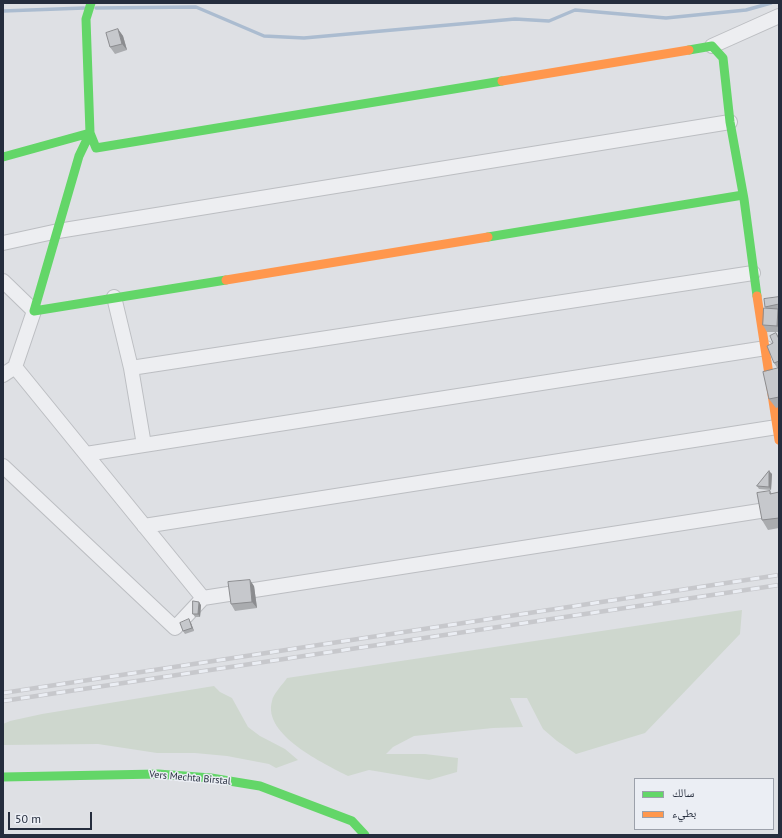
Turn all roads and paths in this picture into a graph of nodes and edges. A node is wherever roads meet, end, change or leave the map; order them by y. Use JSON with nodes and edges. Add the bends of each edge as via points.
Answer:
{"nodes":[{"id":1,"x":91,"y":3,"type":"edge"},
{"id":2,"x":779,"y":16,"type":"edge"},
{"id":3,"x":712,"y":46,"type":"junction"},
{"id":4,"x":730,"y":122,"type":"junction"},
{"id":5,"x":90,"y":133,"type":"junction"},
{"id":6,"x":3,"y":157,"type":"edge"},
{"id":7,"x":743,"y":195,"type":"junction"},
{"id":8,"x":58,"y":231,"type":"junction"},
{"id":9,"x":3,"y":243,"type":"edge"},
{"id":10,"x":753,"y":273,"type":"junction"},
{"id":11,"x":3,"y":281,"type":"edge"},
{"id":12,"x":114,"y":297,"type":"junction"},
{"id":13,"x":34,"y":311,"type":"junction"},
{"id":14,"x":766,"y":348,"type":"junction"},
{"id":15,"x":15,"y":367,"type":"junction"},
{"id":16,"x":131,"y":368,"type":"junction"},
{"id":17,"x":3,"y":375,"type":"edge"},
{"id":18,"x":778,"y":434,"type":"edge"},
{"id":19,"x":144,"y":445,"type":"junction"},
{"id":20,"x":86,"y":454,"type":"junction"},
{"id":21,"x":3,"y":466,"type":"edge"},
{"id":22,"x":779,"y":508,"type":"edge"},
{"id":23,"x":144,"y":526,"type":"junction"},
{"id":24,"x":202,"y":598,"type":"junction"},
{"id":25,"x":3,"y":777,"type":"edge"},
{"id":26,"x":365,"y":835,"type":"edge"}],
"edges":[{"from":1,"to":5,"type":"street","via":[[86,19]]},
{"from":2,"to":3,"type":"street"},
{"from":3,"to":4,"type":"street","via":[[723,58]]},
{"from":3,"to":5,"type":"street","via":[[96,148]]},
{"from":4,"to":7,"type":"street"},
{"from":4,"to":8,"type":"street"},
{"from":5,"to":6,"type":"street"},
{"from":5,"to":8,"type":"street","via":[[79,156]]},
{"from":7,"to":10,"type":"street"},
{"from":7,"to":12,"type":"street"},
{"from":8,"to":9,"type":"street"},
{"from":8,"to":13,"type":"street"},
{"from":10,"to":14,"type":"street"},
{"from":10,"to":16,"type":"street"},
{"from":11,"to":13,"type":"street"},
{"from":12,"to":13,"type":"street"},
{"from":12,"to":16,"type":"street"},
{"from":13,"to":15,"type":"street"},
{"from":14,"to":18,"type":"street"},
{"from":14,"to":19,"type":"street"},
{"from":15,"to":17,"type":"street"},
{"from":15,"to":20,"type":"street"},
{"from":16,"to":19,"type":"street"},
{"from":18,"to":23,"type":"street"},
{"from":19,"to":20,"type":"street"},
{"from":20,"to":23,"type":"street"},
{"from":21,"to":24,"type":"street","via":[[175,628]]},
{"from":22,"to":24,"type":"street"},
{"from":23,"to":24,"type":"street"},
{"from":25,"to":26,"type":"street","name":"Vers Mechta Birstal","via":[[158,774],[211,778],[260,786],[352,821]]}]}
